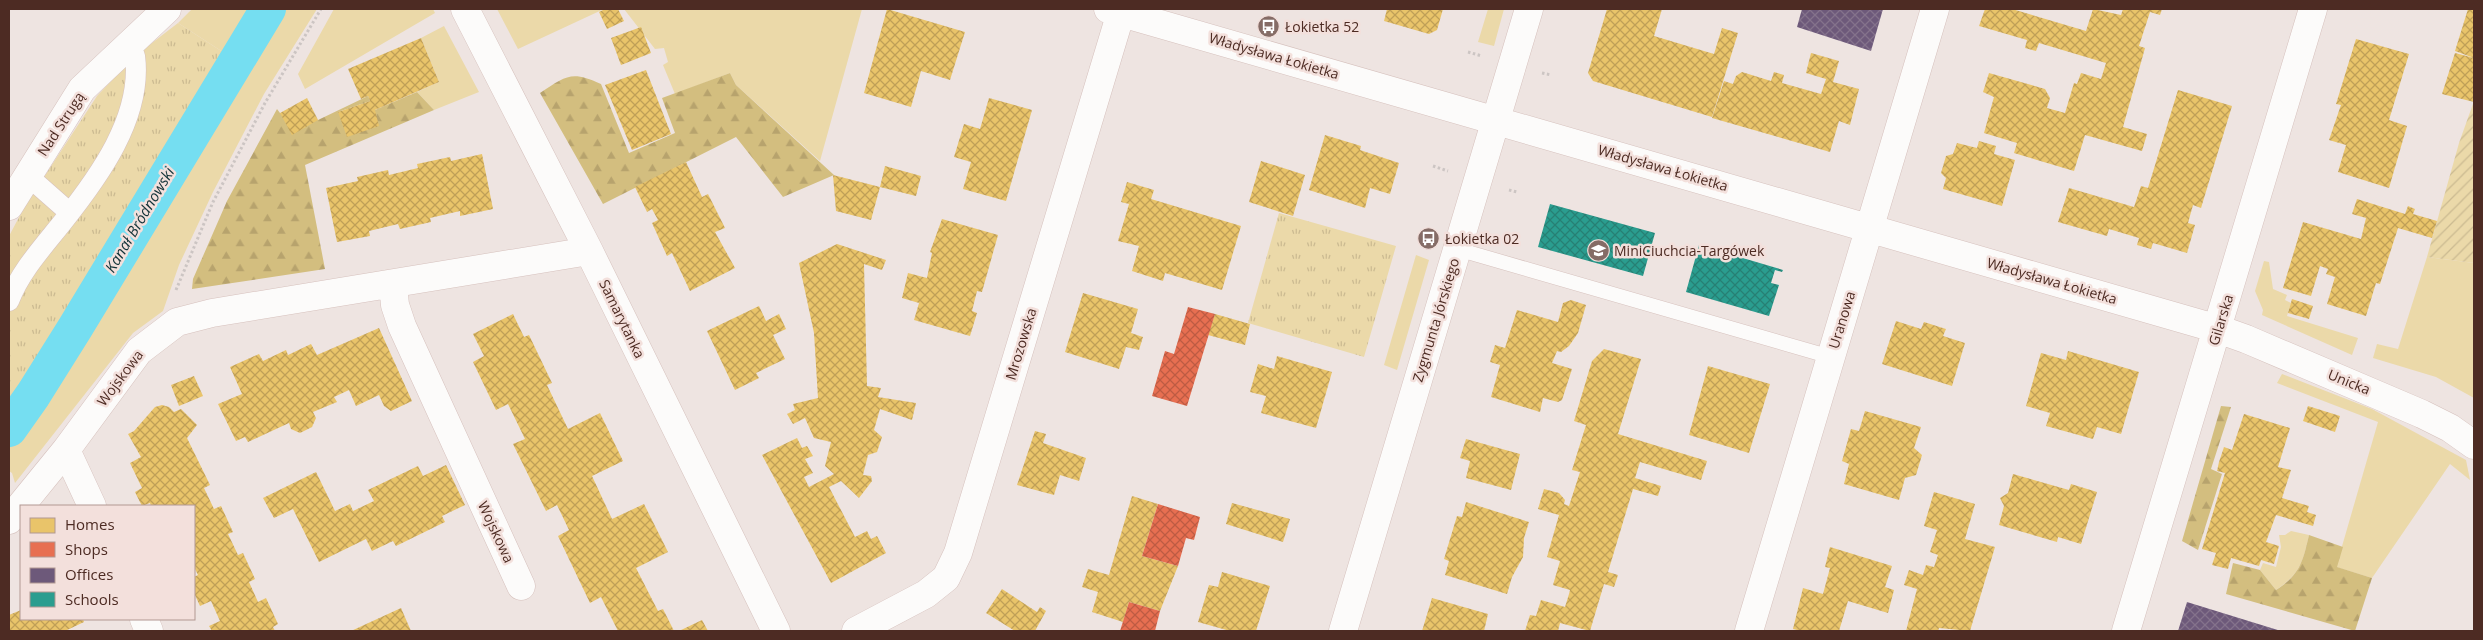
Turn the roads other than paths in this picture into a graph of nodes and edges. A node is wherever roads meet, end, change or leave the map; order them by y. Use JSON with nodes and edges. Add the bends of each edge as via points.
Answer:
{"nodes":[{"id":1,"x":167,"y":9,"type":"edge"},
{"id":2,"x":465,"y":9,"type":"edge"},
{"id":3,"x":1528,"y":9,"type":"edge"},
{"id":4,"x":1935,"y":9,"type":"edge"},
{"id":5,"x":2313,"y":9,"type":"edge"},
{"id":6,"x":1117,"y":10,"type":"edge"},
{"id":7,"x":135,"y":56,"type":"dead end"},
{"id":8,"x":1495,"y":120,"type":"junction"},
{"id":9,"x":28,"y":176,"type":"junction"},
{"id":10,"x":9,"y":206,"type":"edge"},
{"id":11,"x":70,"y":213,"type":"junction"},
{"id":12,"x":1870,"y":228,"type":"junction"},
{"id":13,"x":1457,"y":249,"type":"junction"},
{"id":14,"x":589,"y":251,"type":"junction"},
{"id":15,"x":393,"y":284,"type":"junction"},
{"id":16,"x":9,"y":301,"type":"edge"},
{"id":17,"x":2218,"y":329,"type":"junction"},
{"id":18,"x":1831,"y":357,"type":"junction"},
{"id":19,"x":2474,"y":445,"type":"edge"},
{"id":20,"x":66,"y":450,"type":"junction"},
{"id":21,"x":21,"y":505,"type":"edge"},
{"id":22,"x":92,"y":505,"type":"edge"},
{"id":23,"x":20,"y":506,"type":"edge"},
{"id":24,"x":9,"y":520,"type":"edge"},
{"id":25,"x":521,"y":586,"type":"dead end"},
{"id":26,"x":776,"y":631,"type":"edge"},
{"id":27,"x":856,"y":631,"type":"edge"},
{"id":28,"x":1343,"y":631,"type":"edge"},
{"id":29,"x":1749,"y":631,"type":"edge"},
{"id":30,"x":2126,"y":631,"type":"edge"}],
"edges":[{"from":1,"to":9,"type":"street","name":"Nad Strugą","via":[[82,89]]},
{"from":2,"to":14,"type":"street","name":"Samarytanka"},
{"from":3,"to":8,"type":"street","name":"Zygmunta Jórskiego"},
{"from":4,"to":12,"type":"street","name":"Uranowa"},
{"from":5,"to":17,"type":"street","name":"Gilarska"},
{"from":6,"to":8,"type":"street","name":"Władysława Łokietka"},
{"from":6,"to":27,"type":"street","name":"Mrozowska","via":[[958,553],[946,578],[926,594]]},
{"from":7,"to":11,"type":"street","via":[[135,94],[126,122]]},
{"from":8,"to":12,"type":"street","name":"Władysława Łokietka"},
{"from":8,"to":13,"type":"street","name":"Zygmunta Jórskiego"},
{"from":9,"to":10,"type":"street","name":"Nad Strugą"},
{"from":9,"to":11,"type":"street"},
{"from":11,"to":16,"type":"street","via":[[18,280]]},
{"from":12,"to":17,"type":"street","name":"Władysława Łokietka"},
{"from":12,"to":18,"type":"street","name":"Uranowa"},
{"from":13,"to":18,"type":"lane"},
{"from":13,"to":28,"type":"street","name":"Zygmunta Jórskiego"},
{"from":14,"to":15,"type":"street","name":"Wojskowa"},
{"from":14,"to":26,"type":"street","name":"Samarytanka"},
{"from":15,"to":20,"type":"street","name":"Wojskowa","via":[[212,313],[176,322],[139,351]]},
{"from":15,"to":25,"type":"street","name":"Wojskowa","via":[[402,326]]},
{"from":17,"to":19,"type":"street","name":"Unicka","via":[[2422,414]]},
{"from":17,"to":30,"type":"street","name":"Gilarska"},
{"from":18,"to":29,"type":"street","name":"Uranowa"},
{"from":20,"to":21,"type":"street","name":"Wojskowa"},
{"from":20,"to":22,"type":"street"},
{"from":23,"to":24,"type":"street","name":"Wojskowa"}]}
